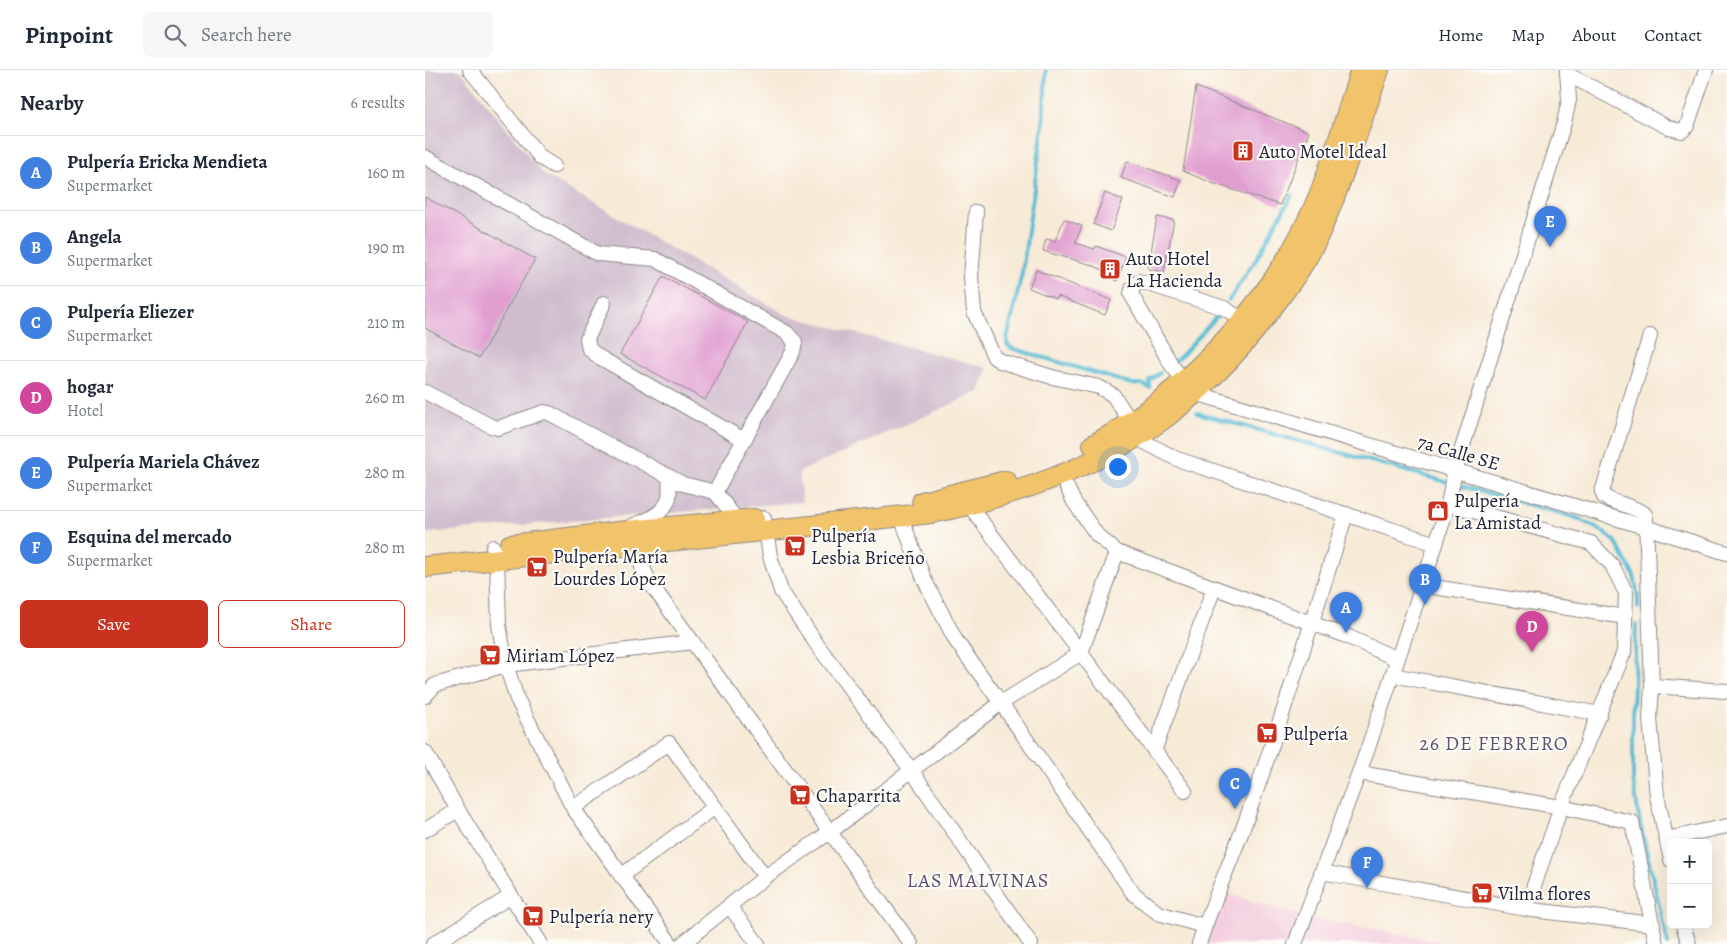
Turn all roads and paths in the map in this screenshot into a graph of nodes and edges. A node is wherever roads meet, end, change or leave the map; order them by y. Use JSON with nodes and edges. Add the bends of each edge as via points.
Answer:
{"nodes":[{"id":1,"x":470,"y":70,"type":"edge"},
{"id":2,"x":1361,"y":70,"type":"edge"},
{"id":3,"x":1379,"y":70,"type":"edge"},
{"id":4,"x":1706,"y":70,"type":"edge"},
{"id":5,"x":1567,"y":72,"type":"edge"},
{"id":6,"x":425,"y":157,"type":"edge"},
{"id":7,"x":554,"y":166,"type":"dead end"},
{"id":8,"x":976,"y":212,"type":"dead end"},
{"id":9,"x":605,"y":303,"type":"dead end"},
{"id":10,"x":1243,"y":320,"type":"junction"},
{"id":11,"x":1650,"y":336,"type":"dead end"},
{"id":12,"x":1189,"y":387,"type":"junction"},
{"id":13,"x":425,"y":392,"type":"edge"},
{"id":14,"x":1133,"y":430,"type":"junction"},
{"id":15,"x":744,"y":440,"type":"junction"},
{"id":16,"x":1455,"y":473,"type":"junction"},
{"id":17,"x":1061,"y":475,"type":"junction"},
{"id":18,"x":669,"y":477,"type":"junction"},
{"id":19,"x":715,"y":492,"type":"junction"},
{"id":20,"x":1449,"y":498,"type":"junction"},
{"id":21,"x":969,"y":505,"type":"junction"},
{"id":22,"x":1346,"y":514,"type":"junction"},
{"id":23,"x":901,"y":517,"type":"junction"},
{"id":24,"x":738,"y":521,"type":"junction"},
{"id":25,"x":765,"y":525,"type":"junction"},
{"id":26,"x":1645,"y":527,"type":"junction"},
{"id":27,"x":617,"y":532,"type":"junction"},
{"id":28,"x":1436,"y":544,"type":"junction"},
{"id":29,"x":639,"y":546,"type":"junction"},
{"id":30,"x":1117,"y":552,"type":"junction"},
{"id":31,"x":495,"y":553,"type":"junction"},
{"id":32,"x":1727,"y":554,"type":"edge"},
{"id":33,"x":425,"y":555,"type":"edge"},
{"id":34,"x":425,"y":568,"type":"edge"},
{"id":35,"x":1421,"y":585,"type":"junction"},
{"id":36,"x":1214,"y":588,"type":"junction"},
{"id":37,"x":1625,"y":617,"type":"junction"},
{"id":38,"x":1312,"y":624,"type":"junction"},
{"id":39,"x":693,"y":642,"type":"junction"},
{"id":40,"x":1081,"y":652,"type":"junction"},
{"id":41,"x":1397,"y":659,"type":"junction"},
{"id":42,"x":505,"y":665,"type":"junction"},
{"id":43,"x":1392,"y":675,"type":"junction"},
{"id":44,"x":1652,"y":686,"type":"junction"},
{"id":45,"x":1727,"y":691,"type":"edge"},
{"id":46,"x":425,"y":696,"type":"edge"},
{"id":47,"x":1001,"y":703,"type":"junction"},
{"id":48,"x":1599,"y":714,"type":"junction"},
{"id":49,"x":1154,"y":751,"type":"junction"},
{"id":50,"x":425,"y":752,"type":"edge"},
{"id":51,"x":913,"y":771,"type":"junction"},
{"id":52,"x":1359,"y":773,"type":"junction"},
{"id":53,"x":1185,"y":791,"type":"dead end"},
{"id":54,"x":715,"y":807,"type":"junction"},
{"id":55,"x":1561,"y":807,"type":"junction"},
{"id":56,"x":573,"y":808,"type":"junction"},
{"id":57,"x":458,"y":810,"type":"junction"},
{"id":58,"x":1727,"y":826,"type":"edge"},
{"id":59,"x":425,"y":830,"type":"edge"},
{"id":60,"x":830,"y":832,"type":"junction"},
{"id":61,"x":1667,"y":839,"type":"joint"},
{"id":62,"x":1321,"y":872,"type":"junction"},
{"id":63,"x":621,"y":876,"type":"junction"},
{"id":64,"x":765,"y":877,"type":"junction"},
{"id":65,"x":511,"y":896,"type":"junction"},
{"id":66,"x":730,"y":908,"type":"junction"},
{"id":67,"x":1526,"y":909,"type":"junction"},
{"id":68,"x":1653,"y":924,"type":"junction"},
{"id":69,"x":1204,"y":926,"type":"junction"},
{"id":70,"x":1684,"y":929,"type":"edge"},
{"id":71,"x":433,"y":944,"type":"edge"},
{"id":72,"x":541,"y":944,"type":"edge"},
{"id":73,"x":671,"y":944,"type":"edge"},
{"id":74,"x":683,"y":944,"type":"edge"},
{"id":75,"x":759,"y":944,"type":"edge"},
{"id":76,"x":911,"y":944,"type":"edge"},
{"id":77,"x":1031,"y":944,"type":"edge"},
{"id":78,"x":1199,"y":944,"type":"edge"},
{"id":79,"x":1295,"y":944,"type":"edge"},
{"id":80,"x":1656,"y":944,"type":"edge"},
{"id":81,"x":1689,"y":944,"type":"edge"}],
"edges":[{"from":1,"to":7,"type":"street","via":[[541,158]]},
{"from":2,"to":10,"type":"highway","via":[[1320,193],[1281,270]]},
{"from":3,"to":12,"type":"highway","via":[[1339,186],[1310,253],[1247,341]]},
{"from":4,"to":5,"type":"street","via":[[1687,126],[1682,131],[1669,128]]},
{"from":5,"to":16,"type":"street","via":[[1569,100],[1564,123]]},
{"from":6,"to":15,"type":"street","via":[[598,254],[655,259],[787,333],[795,342],[793,352]]},
{"from":8,"to":14,"type":"street","via":[[971,277],[974,312],[995,357],[1000,362],[1051,377],[1099,387],[1113,395]]},
{"from":9,"to":15,"type":"street","via":[[587,339],[589,349]]},
{"from":10,"to":12,"type":"highway"},
{"from":10,"to":12,"type":"street","via":[[1223,308],[1139,281],[1136,284],[1131,294],[1164,354]]},
{"from":11,"to":26,"type":"street","via":[[1602,492],[1603,497],[1645,514]]},
{"from":12,"to":14,"type":"highway","via":[[1165,418]]},
{"from":12,"to":16,"type":"street","name":"7a Calle SE"},
{"from":13,"to":18,"type":"street","via":[[498,428],[549,413]]},
{"from":14,"to":17,"type":"highway","via":[[1091,462]]},
{"from":14,"to":22,"type":"street","via":[[1177,459]]},
{"from":14,"to":25,"type":"highway","via":[[997,483],[921,502]]},
{"from":15,"to":19,"type":"street"},
{"from":16,"to":20,"type":"street"},
{"from":16,"to":26,"type":"street","name":"7a Calle SE"},
{"from":17,"to":21,"type":"highway"},
{"from":17,"to":30,"type":"street","via":[[1074,502],[1097,535]]},
{"from":18,"to":19,"type":"street"},
{"from":18,"to":27,"type":"street","via":[[669,498],[664,507],[655,516]]},
{"from":19,"to":24,"type":"street"},
{"from":20,"to":28,"type":"street"},
{"from":20,"to":37,"type":"street","via":[[1591,543],[1612,565],[1625,593]]},
{"from":21,"to":23,"type":"highway"},
{"from":21,"to":40,"type":"street"},
{"from":22,"to":28,"type":"street"},
{"from":22,"to":38,"type":"street"},
{"from":23,"to":25,"type":"highway"},
{"from":23,"to":47,"type":"street","via":[[924,579],[956,641]]},
{"from":24,"to":25,"type":"highway"},
{"from":24,"to":27,"type":"highway"},
{"from":25,"to":29,"type":"highway"},
{"from":25,"to":51,"type":"street","via":[[781,591],[818,646]]},
{"from":26,"to":32,"type":"street","name":"7a Calle SE"},
{"from":26,"to":44,"type":"street"},
{"from":27,"to":31,"type":"highway"},
{"from":28,"to":35,"type":"street"},
{"from":29,"to":31,"type":"highway"},
{"from":29,"to":39,"type":"street","via":[[641,564],[650,582]]},
{"from":30,"to":36,"type":"street"},
{"from":30,"to":40,"type":"street"},
{"from":31,"to":33,"type":"highway"},
{"from":31,"to":34,"type":"highway"},
{"from":31,"to":42,"type":"street"},
{"from":35,"to":37,"type":"street"},
{"from":35,"to":41,"type":"street"},
{"from":36,"to":38,"type":"street"},
{"from":36,"to":49,"type":"street"},
{"from":37,"to":48,"type":"street","via":[[1624,652]]},
{"from":38,"to":41,"type":"street"},
{"from":38,"to":69,"type":"street","via":[[1246,821]]},
{"from":39,"to":42,"type":"street"},
{"from":39,"to":60,"type":"street"},
{"from":40,"to":47,"type":"street"},
{"from":40,"to":49,"type":"street"},
{"from":41,"to":43,"type":"street"},
{"from":42,"to":46,"type":"street","via":[[435,685]]},
{"from":42,"to":56,"type":"street","via":[[517,699]]},
{"from":43,"to":48,"type":"street"},
{"from":43,"to":52,"type":"street"},
{"from":44,"to":45,"type":"street"},
{"from":44,"to":61,"type":"street","via":[[1657,796]]},
{"from":47,"to":51,"type":"street"},
{"from":47,"to":69,"type":"street","via":[[1133,893],[1158,913]]},
{"from":48,"to":55,"type":"street"},
{"from":49,"to":53,"type":"street"},
{"from":50,"to":57,"type":"street"},
{"from":51,"to":60,"type":"street"},
{"from":51,"to":77,"type":"street"},
{"from":52,"to":55,"type":"street"},
{"from":52,"to":62,"type":"street"},
{"from":54,"to":56,"type":"street","via":[[669,743]]},
{"from":54,"to":63,"type":"street"},
{"from":54,"to":64,"type":"street"},
{"from":55,"to":67,"type":"street"},
{"from":55,"to":68,"type":"street","via":[[1632,822]]},
{"from":56,"to":63,"type":"street"},
{"from":57,"to":59,"type":"street"},
{"from":57,"to":65,"type":"street"},
{"from":58,"to":61,"type":"street"},
{"from":60,"to":64,"type":"street"},
{"from":60,"to":76,"type":"street"},
{"from":62,"to":67,"type":"street"},
{"from":62,"to":79,"type":"street"},
{"from":63,"to":73,"type":"street"},
{"from":64,"to":66,"type":"street"},
{"from":65,"to":71,"type":"street"},
{"from":65,"to":72,"type":"street"},
{"from":66,"to":74,"type":"street"},
{"from":66,"to":75,"type":"street"},
{"from":67,"to":68,"type":"street"},
{"from":68,"to":80,"type":"street"},
{"from":69,"to":78,"type":"street"},
{"from":70,"to":81,"type":"street"}]}
